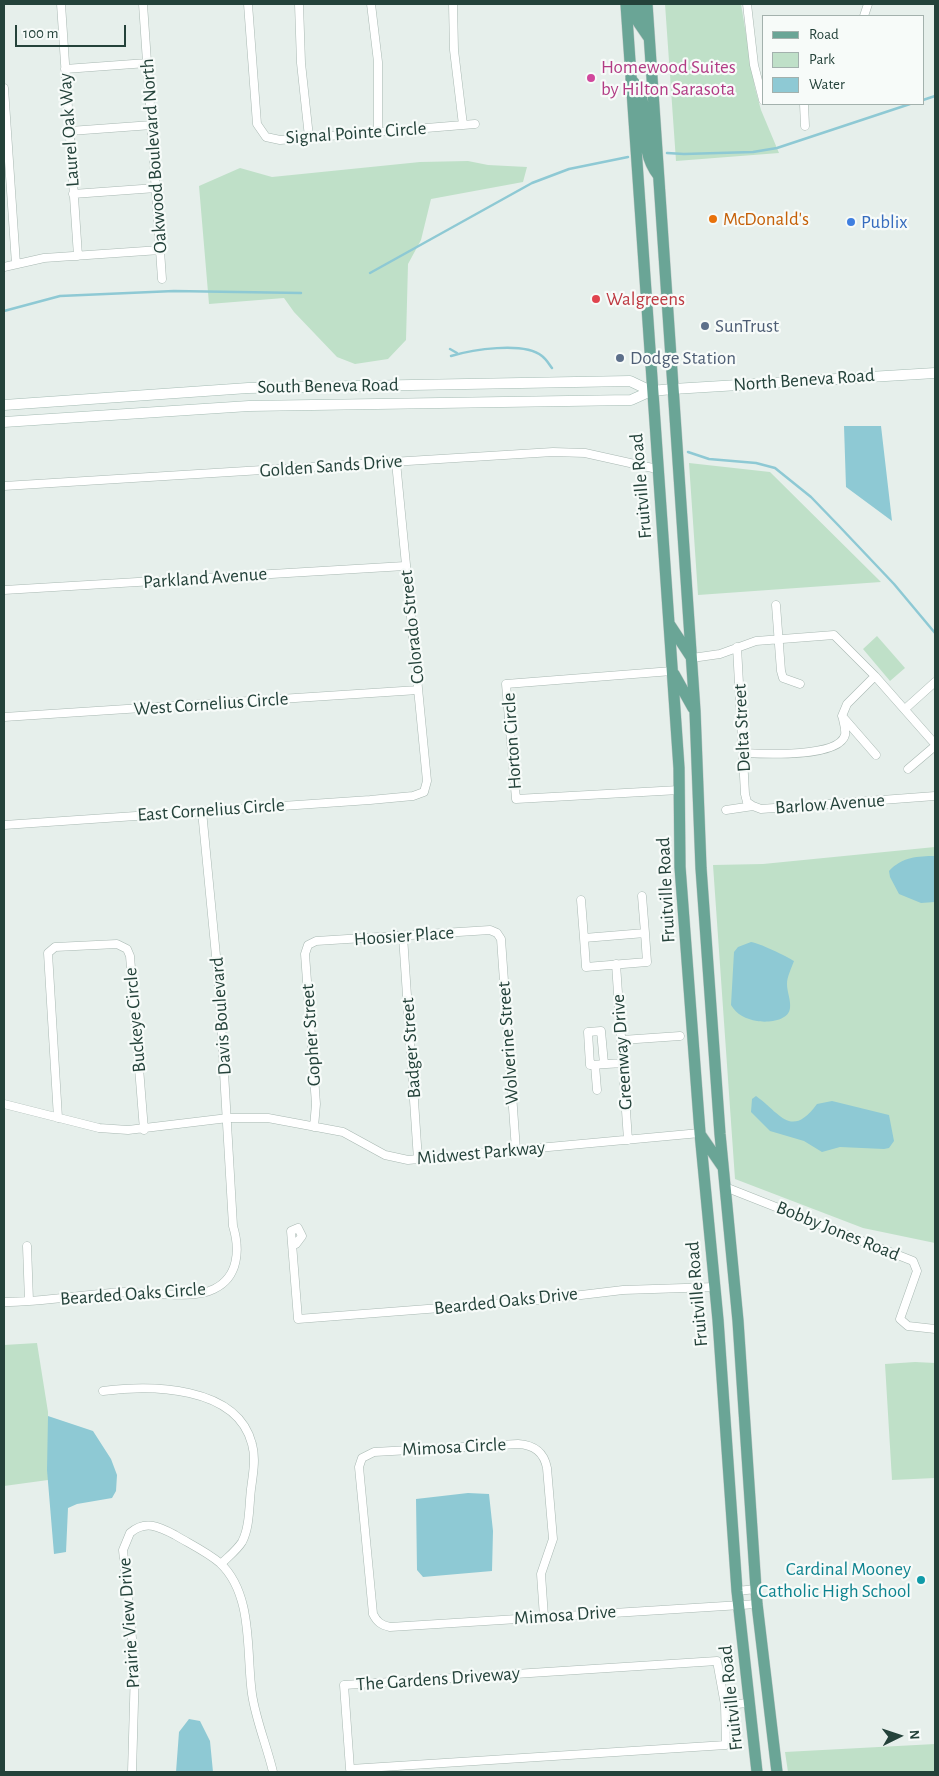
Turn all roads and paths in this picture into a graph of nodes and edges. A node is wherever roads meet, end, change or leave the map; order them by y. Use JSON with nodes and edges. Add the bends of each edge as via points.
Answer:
{"nodes":[{"id":1,"x":61,"y":4,"type":"edge"},
{"id":2,"x":143,"y":4,"type":"edge"},
{"id":3,"x":248,"y":4,"type":"edge"},
{"id":4,"x":299,"y":4,"type":"edge"},
{"id":5,"x":371,"y":4,"type":"edge"},
{"id":6,"x":453,"y":4,"type":"edge"},
{"id":7,"x":626,"y":4,"type":"edge"},
{"id":8,"x":637,"y":4,"type":"edge"},
{"id":9,"x":647,"y":4,"type":"edge"},
{"id":10,"x":747,"y":4,"type":"edge"},
{"id":11,"x":650,"y":40,"type":"junction"},
{"id":12,"x":147,"y":63,"type":"junction"},
{"id":13,"x":65,"y":68,"type":"junction"},
{"id":14,"x":631,"y":79,"type":"junction"},
{"id":15,"x":761,"y":83,"type":"edge"},
{"id":16,"x":4,"y":88,"type":"edge"},
{"id":17,"x":804,"y":105,"type":"edge"},
{"id":18,"x":475,"y":124,"type":"dead end"},
{"id":19,"x":152,"y":125,"type":"junction"},
{"id":20,"x":462,"y":125,"type":"junction"},
{"id":21,"x":806,"y":126,"type":"dead end"},
{"id":22,"x":70,"y":131,"type":"junction"},
{"id":23,"x":378,"y":132,"type":"junction"},
{"id":24,"x":309,"y":137,"type":"junction"},
{"id":25,"x":658,"y":175,"type":"junction"},
{"id":26,"x":156,"y":188,"type":"junction"},
{"id":27,"x":73,"y":194,"type":"junction"},
{"id":28,"x":160,"y":250,"type":"junction"},
{"id":29,"x":78,"y":256,"type":"junction"},
{"id":30,"x":16,"y":264,"type":"junction"},
{"id":31,"x":4,"y":268,"type":"edge"},
{"id":32,"x":162,"y":279,"type":"dead end"},
{"id":33,"x":935,"y":373,"type":"edge"},
{"id":34,"x":673,"y":389,"type":"junction"},
{"id":35,"x":651,"y":391,"type":"junction"},
{"id":36,"x":4,"y":405,"type":"edge"},
{"id":37,"x":4,"y":422,"type":"edge"},
{"id":38,"x":396,"y":462,"type":"junction"},
{"id":39,"x":658,"y":469,"type":"junction"},
{"id":40,"x":4,"y":486,"type":"edge"},
{"id":41,"x":405,"y":566,"type":"junction"},
{"id":42,"x":4,"y":590,"type":"edge"},
{"id":43,"x":776,"y":605,"type":"dead end"},
{"id":44,"x":669,"y":623,"type":"junction"},
{"id":45,"x":778,"y":639,"type":"junction"},
{"id":46,"x":737,"y":647,"type":"junction"},
{"id":47,"x":692,"y":658,"type":"junction"},
{"id":48,"x":672,"y":672,"type":"junction"},
{"id":49,"x":875,"y":676,"type":"junction"},
{"id":50,"x":935,"y":682,"type":"edge"},
{"id":51,"x":800,"y":684,"type":"dead end"},
{"id":52,"x":418,"y":690,"type":"junction"},
{"id":53,"x":905,"y":710,"type":"junction"},
{"id":54,"x":695,"y":711,"type":"junction"},
{"id":55,"x":4,"y":717,"type":"edge"},
{"id":56,"x":843,"y":719,"type":"junction"},
{"id":57,"x":935,"y":745,"type":"edge"},
{"id":58,"x":744,"y":753,"type":"junction"},
{"id":59,"x":876,"y":755,"type":"dead end"},
{"id":60,"x":908,"y":770,"type":"dead end"},
{"id":61,"x":679,"y":790,"type":"junction"},
{"id":62,"x":422,"y":794,"type":"junction"},
{"id":63,"x":935,"y":796,"type":"edge"},
{"id":64,"x":420,"y":804,"type":"dead end"},
{"id":65,"x":752,"y":806,"type":"junction"},
{"id":66,"x":726,"y":810,"type":"dead end"},
{"id":67,"x":202,"y":811,"type":"junction"},
{"id":68,"x":4,"y":825,"type":"edge"},
{"id":69,"x":642,"y":896,"type":"dead end"},
{"id":70,"x":581,"y":900,"type":"dead end"},
{"id":71,"x":645,"y":933,"type":"junction"},
{"id":72,"x":499,"y":935,"type":"joint"},
{"id":73,"x":403,"y":936,"type":"junction"},
{"id":74,"x":584,"y":938,"type":"junction"},
{"id":75,"x":308,"y":945,"type":"joint"},
{"id":76,"x":616,"y":964,"type":"junction"},
{"id":77,"x":680,"y":1036,"type":"dead end"},
{"id":78,"x":622,"y":1040,"type":"junction"},
{"id":79,"x":623,"y":1063,"type":"junction"},
{"id":80,"x":597,"y":1090,"type":"dead end"},
{"id":81,"x":4,"y":1104,"type":"edge"},
{"id":82,"x":58,"y":1118,"type":"junction"},
{"id":83,"x":228,"y":1118,"type":"junction"},
{"id":84,"x":314,"y":1127,"type":"junction"},
{"id":85,"x":144,"y":1130,"type":"junction"},
{"id":86,"x":700,"y":1133,"type":"junction"},
{"id":87,"x":628,"y":1140,"type":"junction"},
{"id":88,"x":516,"y":1150,"type":"junction"},
{"id":89,"x":418,"y":1160,"type":"junction"},
{"id":90,"x":723,"y":1167,"type":"junction"},
{"id":91,"x":724,"y":1187,"type":"junction"},
{"id":92,"x":233,"y":1221,"type":"joint"},
{"id":93,"x":292,"y":1244,"type":"dead end"},
{"id":94,"x":28,"y":1246,"type":"dead end"},
{"id":95,"x":715,"y":1287,"type":"junction"},
{"id":96,"x":29,"y":1301,"type":"junction"},
{"id":97,"x":4,"y":1302,"type":"edge"},
{"id":98,"x":935,"y":1330,"type":"edge"},
{"id":99,"x":103,"y":1391,"type":"dead end"},
{"id":100,"x":221,"y":1564,"type":"junction"},
{"id":101,"x":756,"y":1589,"type":"junction"},
{"id":102,"x":737,"y":1590,"type":"junction"},
{"id":103,"x":757,"y":1604,"type":"junction"},
{"id":104,"x":738,"y":1605,"type":"junction"},
{"id":105,"x":544,"y":1617,"type":"junction"},
{"id":106,"x":376,"y":1619,"type":"joint"},
{"id":107,"x":748,"y":1703,"type":"junction"},
{"id":108,"x":725,"y":1705,"type":"junction"},
{"id":109,"x":132,"y":1772,"type":"edge"},
{"id":110,"x":273,"y":1772,"type":"edge"},
{"id":111,"x":757,"y":1772,"type":"edge"},
{"id":112,"x":777,"y":1772,"type":"edge"}],
"edges":[{"from":1,"to":13,"type":"street","name":"Laurel Oak Way"},
{"from":2,"to":12,"type":"street","name":"Oakwood Boulevard North"},
{"from":3,"to":24,"type":"street","name":"Signal Pointe Circle","via":[[258,128],[266,138]]},
{"from":4,"to":24,"type":"street","via":[[300,63]]},
{"from":5,"to":23,"type":"street","via":[[378,62]]},
{"from":6,"to":20,"type":"street"},
{"from":7,"to":14,"type":"main road","name":"Fruitville Road"},
{"from":8,"to":11,"type":"main road","via":[[638,22]]},
{"from":9,"to":11,"type":"main road","name":"Fruitville Road"},
{"from":10,"to":15,"type":"street","via":[[754,65]]},
{"from":11,"to":25,"type":"main road","name":"Fruitville Road"},
{"from":12,"to":13,"type":"street"},
{"from":12,"to":19,"type":"street","name":"Oakwood Boulevard North"},
{"from":13,"to":22,"type":"street","name":"Laurel Oak Way"},
{"from":14,"to":25,"type":"main road","via":[[642,92],[648,160]]},
{"from":14,"to":35,"type":"main road","name":"Fruitville Road"},
{"from":16,"to":30,"type":"street"},
{"from":17,"to":21,"type":"street"},
{"from":18,"to":20,"type":"street","name":"Signal Pointe Circle"},
{"from":19,"to":22,"type":"street"},
{"from":19,"to":26,"type":"street","name":"Oakwood Boulevard North"},
{"from":20,"to":23,"type":"street","name":"Signal Pointe Circle"},
{"from":22,"to":27,"type":"street","name":"Laurel Oak Way"},
{"from":23,"to":24,"type":"street","name":"Signal Pointe Circle"},
{"from":25,"to":34,"type":"main road","name":"Fruitville Road"},
{"from":26,"to":27,"type":"street"},
{"from":26,"to":28,"type":"street","name":"Oakwood Boulevard North"},
{"from":27,"to":29,"type":"street","name":"Laurel Oak Way"},
{"from":28,"to":29,"type":"street"},
{"from":28,"to":32,"type":"street","name":"Oakwood Boulevard North"},
{"from":29,"to":30,"type":"street"},
{"from":30,"to":31,"type":"street"},
{"from":33,"to":34,"type":"main road","name":"North Beneva Road"},
{"from":34,"to":35,"type":"main road","name":"South Beneva Road"},
{"from":34,"to":47,"type":"main road","name":"Fruitville Road"},
{"from":35,"to":36,"type":"main road","name":"South Beneva Road","via":[[630,381],[248,388]]},
{"from":35,"to":37,"type":"main road","name":"South Beneva Road","via":[[631,400],[249,406]]},
{"from":35,"to":39,"type":"main road","name":"Fruitville Road"},
{"from":38,"to":39,"type":"street","name":"Golden Sands Drive","via":[[570,452]]},
{"from":38,"to":40,"type":"street","name":"Golden Sands Drive"},
{"from":38,"to":41,"type":"street","name":"Colorado Street"},
{"from":39,"to":44,"type":"main road","name":"Fruitville Road"},
{"from":41,"to":42,"type":"street","name":"Parkland Avenue"},
{"from":41,"to":52,"type":"street","name":"Colorado Street"},
{"from":43,"to":45,"type":"street"},
{"from":44,"to":47,"type":"main road"},
{"from":44,"to":48,"type":"main road","name":"Fruitville Road"},
{"from":45,"to":46,"type":"street"},
{"from":45,"to":49,"type":"street","via":[[834,635]]},
{"from":45,"to":51,"type":"street","via":[[783,678]]},
{"from":46,"to":47,"type":"street","via":[[720,654]]},
{"from":46,"to":58,"type":"street","name":"Delta Street"},
{"from":47,"to":54,"type":"main road","name":"Fruitville Road"},
{"from":48,"to":54,"type":"main road"},
{"from":48,"to":61,"type":"main road","name":"Fruitville Road"},
{"from":48,"to":61,"type":"street","name":"Horton Circle","via":[[506,684],[516,799]]},
{"from":49,"to":53,"type":"street"},
{"from":49,"to":56,"type":"street","via":[[846,704]]},
{"from":50,"to":53,"type":"street"},
{"from":52,"to":55,"type":"street","name":"West Cornelius Circle"},
{"from":52,"to":62,"type":"street","name":"Colorado Street","via":[[427,781]]},
{"from":53,"to":57,"type":"street"},
{"from":54,"to":90,"type":"main road","name":"Fruitville Road","via":[[700,868]]},
{"from":56,"to":58,"type":"street","via":[[841,741],[824,751]]},
{"from":56,"to":59,"type":"street"},
{"from":57,"to":60,"type":"street"},
{"from":58,"to":65,"type":"street","name":"Delta Street","via":[[745,794]]},
{"from":61,"to":86,"type":"main road","name":"Fruitville Road","via":[[680,867]]},
{"from":62,"to":64,"type":"street"},
{"from":62,"to":67,"type":"street","name":"East Cornelius Circle"},
{"from":63,"to":65,"type":"street","name":"Barlow Avenue","via":[[761,809]]},
{"from":65,"to":66,"type":"street","name":"Barlow Avenue"},
{"from":67,"to":68,"type":"street","name":"East Cornelius Circle"},
{"from":67,"to":83,"type":"street","name":"Davis Boulevard"},
{"from":69,"to":71,"type":"street"},
{"from":70,"to":74,"type":"street"},
{"from":71,"to":74,"type":"street"},
{"from":71,"to":76,"type":"street","via":[[647,962]]},
{"from":72,"to":73,"type":"street","name":"Hoosier Place","via":[[490,930]]},
{"from":72,"to":88,"type":"street","name":"Wolverine Street"},
{"from":73,"to":75,"type":"street","name":"Hoosier Place","via":[[316,941]]},
{"from":73,"to":89,"type":"street","name":"Badger Street"},
{"from":74,"to":76,"type":"street","via":[[586,967]]},
{"from":75,"to":84,"type":"street","name":"Gopher Street","via":[[305,954],[316,1104]]},
{"from":76,"to":78,"type":"street","name":"Greenway Drive"},
{"from":77,"to":78,"type":"street"},
{"from":78,"to":79,"type":"street","name":"Greenway Drive"},
{"from":79,"to":80,"type":"street","via":[[599,1065]]},
{"from":79,"to":87,"type":"street","name":"Greenway Drive"},
{"from":81,"to":82,"type":"street","name":"Midwest Parkway"},
{"from":82,"to":85,"type":"street","name":"Midwest Parkway","via":[[99,1128]]},
{"from":82,"to":85,"type":"street","name":"Buckeye Circle","via":[[48,953],[55,947],[117,944],[124,946],[130,956]]},
{"from":83,"to":84,"type":"street","name":"Midwest Parkway","via":[[262,1117]]},
{"from":83,"to":85,"type":"street","name":"Midwest Parkway"},
{"from":83,"to":92,"type":"street","name":"Davis Boulevard"},
{"from":84,"to":89,"type":"street","name":"Midwest Parkway","via":[[344,1132],[385,1155]]},
{"from":86,"to":87,"type":"street","name":"Midwest Parkway"},
{"from":86,"to":90,"type":"main road"},
{"from":86,"to":95,"type":"main road","name":"Fruitville Road"},
{"from":87,"to":88,"type":"street","name":"Midwest Parkway"},
{"from":88,"to":89,"type":"street","name":"Midwest Parkway"},
{"from":90,"to":91,"type":"main road","name":"Fruitville Road"},
{"from":91,"to":98,"type":"street","name":"Bobby Jones Road","via":[[913,1261],[917,1271],[900,1319],[908,1326]]},
{"from":91,"to":101,"type":"main road","name":"Fruitville Road","via":[[738,1321]]},
{"from":92,"to":96,"type":"street","name":"Bearded Oaks Circle","via":[[237,1261],[229,1277],[214,1290],[198,1294],[125,1292]]},
{"from":93,"to":95,"type":"street","name":"Bearded Oaks Drive","via":[[298,1319],[531,1301],[614,1290]]},
{"from":94,"to":96,"type":"street"},
{"from":95,"to":102,"type":"main road","name":"Fruitville Road"},
{"from":96,"to":97,"type":"street","name":"Bearded Oaks Circle"},
{"from":99,"to":100,"type":"street","via":[[138,1388],[184,1392],[218,1403],[243,1424],[251,1438],[254,1456],[246,1530],[241,1543]]},
{"from":100,"to":109,"type":"street","name":"Prairie View Drive","via":[[154,1525],[140,1526],[126,1538],[123,1550],[135,1658]]},
{"from":100,"to":110,"type":"street","name":"Prairie View Drive","via":[[233,1580],[242,1601],[252,1696]]},
{"from":101,"to":102,"type":"street"},
{"from":101,"to":103,"type":"main road","name":"Fruitville Road"},
{"from":102,"to":104,"type":"main road","name":"Fruitville Road"},
{"from":103,"to":104,"type":"street","name":"Mimosa Drive"},
{"from":103,"to":112,"type":"main road","name":"Fruitville Road"},
{"from":104,"to":105,"type":"street","name":"Mimosa Drive"},
{"from":104,"to":107,"type":"main road","name":"Fruitville Road"},
{"from":105,"to":106,"type":"street","name":"Mimosa Drive","via":[[390,1627]]},
{"from":105,"to":106,"type":"street","name":"Mimosa Circle","via":[[541,1574],[553,1539],[547,1468],[537,1449],[518,1444],[374,1452],[362,1458],[359,1467]]},
{"from":107,"to":108,"type":"street"},
{"from":107,"to":111,"type":"main road","name":"Fruitville Road"},
{"from":108,"to":108,"type":"street","name":"The Gardens Driveway","via":[[726,1746],[350,1769],[344,1685],[717,1661]]}]}
